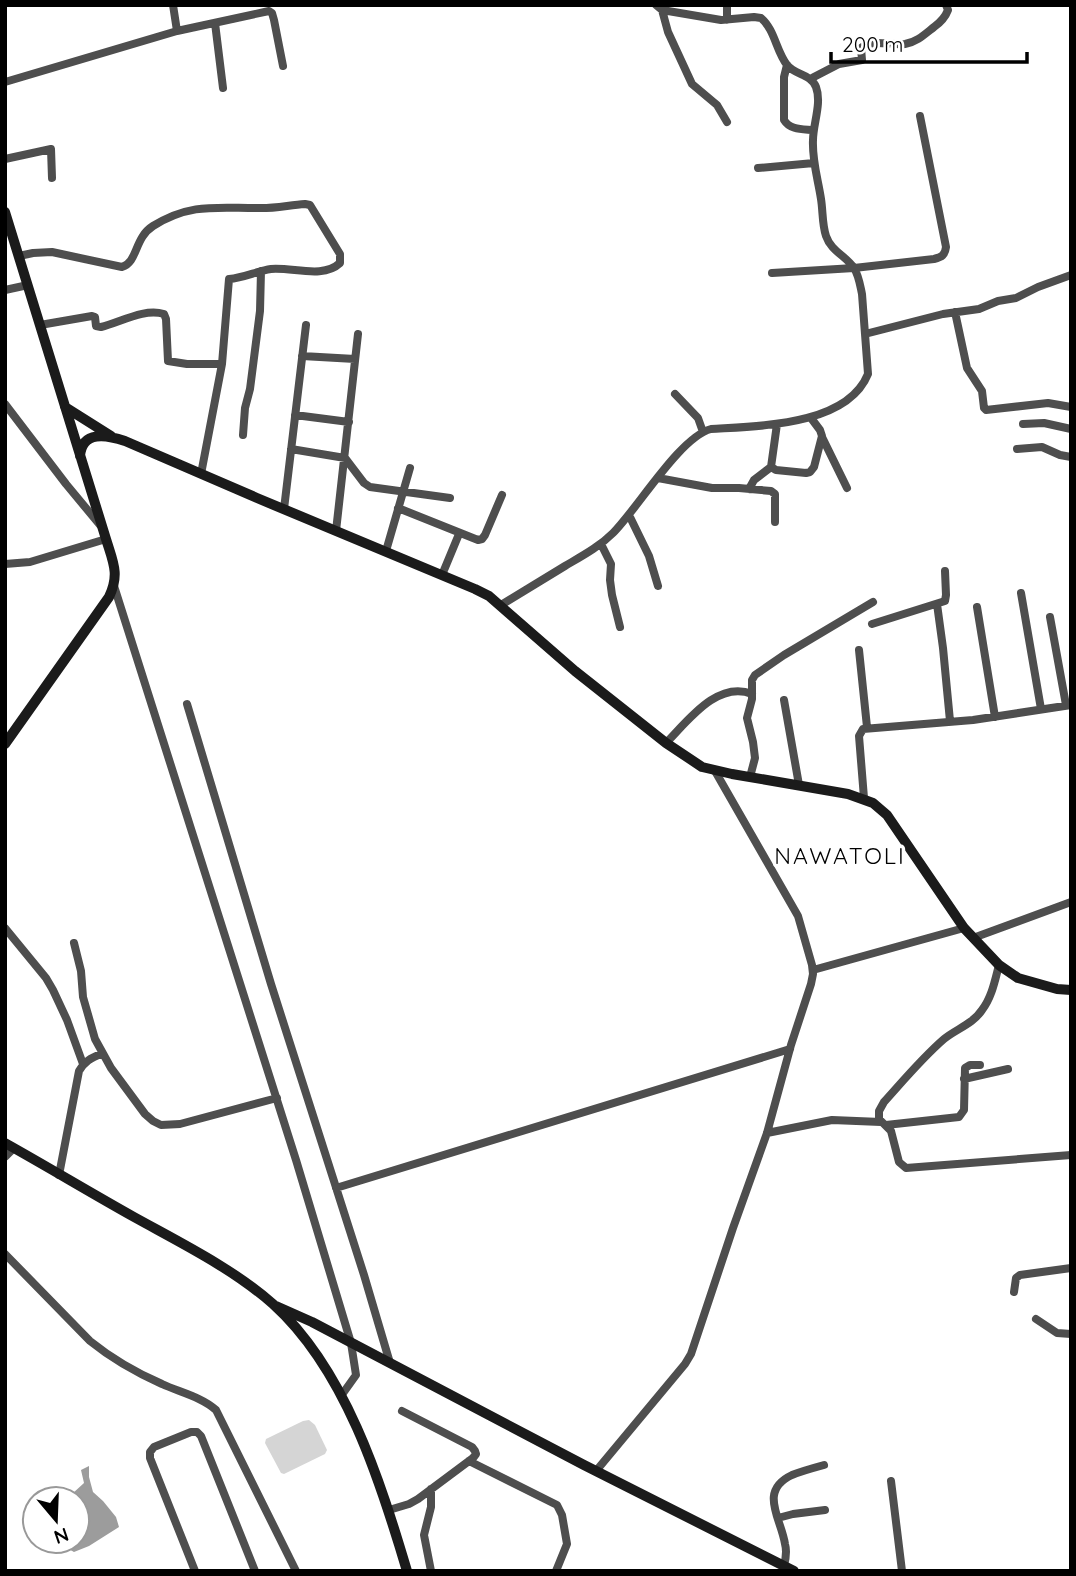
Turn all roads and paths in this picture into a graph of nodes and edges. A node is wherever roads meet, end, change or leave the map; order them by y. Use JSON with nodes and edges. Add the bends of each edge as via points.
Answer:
{"nodes":[{"id":1,"x":173,"y":5,"type":"edge"},
{"id":2,"x":727,"y":5,"type":"edge"},
{"id":3,"x":946,"y":5,"type":"edge"},
{"id":4,"x":659,"y":7,"type":"edge"},
{"id":5,"x":727,"y":20,"type":"junction"},
{"id":6,"x":215,"y":23,"type":"junction"},
{"id":7,"x":177,"y":31,"type":"junction"},
{"id":8,"x":787,"y":65,"type":"junction"},
{"id":9,"x":283,"y":66,"type":"dead end"},
{"id":10,"x":810,"y":79,"type":"junction"},
{"id":11,"x":5,"y":82,"type":"edge"},
{"id":12,"x":223,"y":88,"type":"dead end"},
{"id":13,"x":920,"y":116,"type":"dead end"},
{"id":14,"x":727,"y":122,"type":"dead end"},
{"id":15,"x":813,"y":130,"type":"junction"},
{"id":16,"x":5,"y":159,"type":"edge"},
{"id":17,"x":814,"y":163,"type":"junction"},
{"id":18,"x":758,"y":168,"type":"dead end"},
{"id":19,"x":52,"y":178,"type":"dead end"},
{"id":20,"x":5,"y":212,"type":"edge"},
{"id":21,"x":19,"y":256,"type":"junction"},
{"id":22,"x":854,"y":268,"type":"junction"},
{"id":23,"x":261,"y":271,"type":"junction"},
{"id":24,"x":772,"y":273,"type":"dead end"},
{"id":25,"x":1071,"y":275,"type":"edge"},
{"id":26,"x":27,"y":285,"type":"junction"},
{"id":27,"x":5,"y":290,"type":"edge"},
{"id":28,"x":955,"y":313,"type":"junction"},
{"id":29,"x":40,"y":325,"type":"junction"},
{"id":30,"x":306,"y":325,"type":"dead end"},
{"id":31,"x":358,"y":334,"type":"dead end"},
{"id":32,"x":864,"y":334,"type":"junction"},
{"id":33,"x":302,"y":356,"type":"junction"},
{"id":34,"x":355,"y":359,"type":"junction"},
{"id":35,"x":222,"y":364,"type":"junction"},
{"id":36,"x":675,"y":394,"type":"dead end"},
{"id":37,"x":5,"y":404,"type":"edge"},
{"id":38,"x":65,"y":407,"type":"junction"},
{"id":39,"x":1071,"y":407,"type":"edge"},
{"id":40,"x":295,"y":415,"type":"junction"},
{"id":41,"x":811,"y":418,"type":"junction"},
{"id":42,"x":349,"y":422,"type":"junction"},
{"id":43,"x":777,"y":424,"type":"junction"},
{"id":44,"x":1023,"y":425,"type":"dead end"},
{"id":45,"x":1071,"y":429,"type":"edge"},
{"id":46,"x":703,"y":432,"type":"junction"},
{"id":47,"x":243,"y":435,"type":"dead end"},
{"id":48,"x":822,"y":436,"type":"junction"},
{"id":49,"x":114,"y":438,"type":"junction"},
{"id":50,"x":291,"y":449,"type":"junction"},
{"id":51,"x":1017,"y":449,"type":"dead end"},
{"id":52,"x":80,"y":456,"type":"junction"},
{"id":53,"x":1071,"y":457,"type":"edge"},
{"id":54,"x":345,"y":458,"type":"junction"},
{"id":55,"x":771,"y":467,"type":"junction"},
{"id":56,"x":410,"y":468,"type":"dead end"},
{"id":57,"x":201,"y":474,"type":"junction"},
{"id":58,"x":658,"y":478,"type":"junction"},
{"id":59,"x":847,"y":488,"type":"dead end"},
{"id":60,"x":749,"y":489,"type":"junction"},
{"id":61,"x":403,"y":492,"type":"junction"},
{"id":62,"x":502,"y":495,"type":"dead end"},
{"id":63,"x":450,"y":498,"type":"dead end"},
{"id":64,"x":398,"y":508,"type":"junction"},
{"id":65,"x":284,"y":509,"type":"junction"},
{"id":66,"x":629,"y":515,"type":"junction"},
{"id":67,"x":775,"y":522,"type":"dead end"},
{"id":68,"x":336,"y":531,"type":"junction"},
{"id":69,"x":104,"y":533,"type":"junction"},
{"id":70,"x":459,"y":534,"type":"junction"},
{"id":71,"x":601,"y":544,"type":"junction"},
{"id":72,"x":386,"y":551,"type":"junction"},
{"id":73,"x":5,"y":564,"type":"edge"},
{"id":74,"x":945,"y":571,"type":"dead end"},
{"id":75,"x":442,"y":575,"type":"junction"},
{"id":76,"x":114,"y":586,"type":"junction"},
{"id":77,"x":658,"y":586,"type":"dead end"},
{"id":78,"x":1021,"y":593,"type":"dead end"},
{"id":79,"x":873,"y":602,"type":"dead end"},
{"id":80,"x":937,"y":604,"type":"junction"},
{"id":81,"x":501,"y":605,"type":"junction"},
{"id":82,"x":977,"y":607,"type":"dead end"},
{"id":83,"x":1050,"y":617,"type":"dead end"},
{"id":84,"x":872,"y":624,"type":"dead end"},
{"id":85,"x":620,"y":627,"type":"dead end"},
{"id":86,"x":859,"y":650,"type":"dead end"},
{"id":87,"x":752,"y":694,"type":"junction"},
{"id":88,"x":785,"y":700,"type":"dead end"},
{"id":89,"x":187,"y":704,"type":"dead end"},
{"id":90,"x":1068,"y":705,"type":"edge"},
{"id":91,"x":1041,"y":709,"type":"junction"},
{"id":92,"x":995,"y":717,"type":"junction"},
{"id":93,"x":950,"y":721,"type":"junction"},
{"id":94,"x":867,"y":727,"type":"junction"},
{"id":95,"x":666,"y":743,"type":"junction"},
{"id":96,"x":5,"y":744,"type":"edge"},
{"id":97,"x":715,"y":771,"type":"junction"},
{"id":98,"x":750,"y":777,"type":"junction"},
{"id":99,"x":799,"y":785,"type":"junction"},
{"id":100,"x":864,"y":798,"type":"junction"},
{"id":101,"x":1071,"y":902,"type":"edge"},
{"id":102,"x":5,"y":928,"type":"edge"},
{"id":103,"x":964,"y":928,"type":"junction"},
{"id":104,"x":973,"y":938,"type":"junction"},
{"id":105,"x":74,"y":943,"type":"dead end"},
{"id":106,"x":999,"y":965,"type":"junction"},
{"id":107,"x":813,"y":970,"type":"junction"},
{"id":108,"x":1071,"y":990,"type":"edge"},
{"id":109,"x":790,"y":1049,"type":"junction"},
{"id":110,"x":102,"y":1054,"type":"junction"},
{"id":111,"x":83,"y":1064,"type":"junction"},
{"id":112,"x":980,"y":1065,"type":"dead end"},
{"id":113,"x":1008,"y":1069,"type":"dead end"},
{"id":114,"x":964,"y":1079,"type":"junction"},
{"id":115,"x":277,"y":1098,"type":"junction"},
{"id":116,"x":884,"y":1124,"type":"junction"},
{"id":117,"x":767,"y":1133,"type":"junction"},
{"id":118,"x":10,"y":1145,"type":"edge"},
{"id":119,"x":1071,"y":1156,"type":"edge"},
{"id":120,"x":5,"y":1157,"type":"edge"},
{"id":121,"x":59,"y":1175,"type":"junction"},
{"id":122,"x":337,"y":1188,"type":"junction"},
{"id":123,"x":5,"y":1254,"type":"edge"},
{"id":124,"x":1071,"y":1268,"type":"edge"},
{"id":125,"x":1014,"y":1292,"type":"dead end"},
{"id":126,"x":274,"y":1305,"type":"junction"},
{"id":127,"x":1036,"y":1318,"type":"dead end"},
{"id":128,"x":1071,"y":1334,"type":"edge"},
{"id":129,"x":351,"y":1343,"type":"junction"},
{"id":130,"x":390,"y":1363,"type":"junction"},
{"id":131,"x":341,"y":1396,"type":"junction"},
{"id":132,"x":402,"y":1411,"type":"dead end"},
{"id":133,"x":469,"y":1461,"type":"junction"},
{"id":134,"x":824,"y":1465,"type":"dead end"},
{"id":135,"x":596,"y":1471,"type":"junction"},
{"id":136,"x":891,"y":1481,"type":"dead end"},
{"id":137,"x":431,"y":1489,"type":"junction"},
{"id":138,"x":389,"y":1510,"type":"junction"},
{"id":139,"x":825,"y":1510,"type":"dead end"},
{"id":140,"x":778,"y":1518,"type":"junction"},
{"id":141,"x":789,"y":1568,"type":"edge"},
{"id":142,"x":195,"y":1571,"type":"edge"},
{"id":143,"x":255,"y":1571,"type":"edge"},
{"id":144,"x":296,"y":1571,"type":"edge"},
{"id":145,"x":407,"y":1571,"type":"edge"},
{"id":146,"x":431,"y":1571,"type":"edge"},
{"id":147,"x":556,"y":1571,"type":"edge"},
{"id":148,"x":902,"y":1571,"type":"edge"}],
"edges":[{"from":1,"to":7,"type":"street"},
{"from":2,"to":5,"type":"street"},
{"from":3,"to":10,"type":"street","via":[[945,18],[921,38],[902,44],[863,45],[862,60],[833,66]]},
{"from":4,"to":5,"type":"street"},
{"from":4,"to":14,"type":"street","via":[[692,84],[717,105]]},
{"from":5,"to":8,"type":"street","via":[[758,18],[765,22]]},
{"from":6,"to":7,"type":"street"},
{"from":6,"to":9,"type":"street","via":[[271,12]]},
{"from":6,"to":12,"type":"street"},
{"from":7,"to":11,"type":"street"},
{"from":8,"to":10,"type":"street"},
{"from":8,"to":15,"type":"street","via":[[784,120],[790,127]]},
{"from":10,"to":15,"type":"street","via":[[818,96]]},
{"from":13,"to":22,"type":"street","via":[[945,253],[934,259]]},
{"from":15,"to":17,"type":"street"},
{"from":16,"to":19,"type":"street","via":[[51,149]]},
{"from":17,"to":18,"type":"street"},
{"from":17,"to":22,"type":"street","via":[[826,236]]},
{"from":20,"to":21,"type":"main road"},
{"from":21,"to":23,"type":"street","via":[[52,252],[122,267],[131,261],[146,231],[181,213],[200,208],[310,205],[340,254],[340,263],[327,271]]},
{"from":21,"to":26,"type":"main road"},
{"from":22,"to":24,"type":"street"},
{"from":22,"to":32,"type":"street","via":[[862,294]]},
{"from":23,"to":35,"type":"street","via":[[229,279]]},
{"from":23,"to":47,"type":"street"},
{"from":25,"to":28,"type":"street","via":[[1016,298]]},
{"from":26,"to":27,"type":"street"},
{"from":26,"to":29,"type":"main road"},
{"from":28,"to":32,"type":"street"},
{"from":28,"to":39,"type":"street","via":[[967,368],[982,391],[986,410],[1048,403]]},
{"from":29,"to":35,"type":"street","via":[[92,316],[99,327],[161,312],[166,319],[167,361]]},
{"from":29,"to":38,"type":"main road"},
{"from":30,"to":33,"type":"street"},
{"from":31,"to":34,"type":"street"},
{"from":32,"to":41,"type":"street","via":[[867,374],[863,386],[849,399]]},
{"from":33,"to":34,"type":"street"},
{"from":33,"to":40,"type":"street"},
{"from":34,"to":42,"type":"street"},
{"from":35,"to":57,"type":"street"},
{"from":36,"to":46,"type":"street","via":[[698,418]]},
{"from":37,"to":69,"type":"street"},
{"from":38,"to":49,"type":"main road"},
{"from":38,"to":52,"type":"main road"},
{"from":40,"to":42,"type":"street"},
{"from":40,"to":50,"type":"street"},
{"from":41,"to":43,"type":"street"},
{"from":41,"to":48,"type":"street"},
{"from":42,"to":54,"type":"street"},
{"from":43,"to":46,"type":"street"},
{"from":43,"to":55,"type":"street"},
{"from":44,"to":45,"type":"street","via":[[1044,423]]},
{"from":46,"to":58,"type":"street"},
{"from":48,"to":55,"type":"street","via":[[810,472]]},
{"from":48,"to":59,"type":"street"},
{"from":49,"to":52,"type":"main road","via":[[91,438],[82,446]]},
{"from":49,"to":57,"type":"main road"},
{"from":50,"to":54,"type":"street"},
{"from":50,"to":65,"type":"street"},
{"from":51,"to":53,"type":"street","via":[[1042,447]]},
{"from":52,"to":69,"type":"main road"},
{"from":54,"to":61,"type":"street","via":[[363,483]]},
{"from":54,"to":68,"type":"street"},
{"from":55,"to":60,"type":"street"},
{"from":56,"to":61,"type":"street"},
{"from":57,"to":65,"type":"main road"},
{"from":58,"to":60,"type":"street"},
{"from":58,"to":66,"type":"street"},
{"from":60,"to":67,"type":"street","via":[[773,492]]},
{"from":61,"to":63,"type":"street"},
{"from":61,"to":64,"type":"street"},
{"from":62,"to":70,"type":"street","via":[[482,539]]},
{"from":64,"to":70,"type":"street"},
{"from":64,"to":72,"type":"street"},
{"from":65,"to":68,"type":"main road"},
{"from":66,"to":71,"type":"street"},
{"from":66,"to":77,"type":"street"},
{"from":68,"to":72,"type":"main road"},
{"from":69,"to":73,"type":"street","via":[[30,562]]},
{"from":69,"to":76,"type":"main road","via":[[116,576]]},
{"from":70,"to":75,"type":"street"},
{"from":71,"to":81,"type":"street"},
{"from":71,"to":85,"type":"street","via":[[611,564],[611,595]]},
{"from":72,"to":75,"type":"main road"},
{"from":74,"to":80,"type":"street","via":[[946,598]]},
{"from":75,"to":81,"type":"main road"},
{"from":76,"to":96,"type":"main road"},
{"from":76,"to":115,"type":"street"},
{"from":78,"to":91,"type":"street"},
{"from":79,"to":87,"type":"street","via":[[755,675]]},
{"from":80,"to":84,"type":"street"},
{"from":80,"to":93,"type":"street"},
{"from":81,"to":95,"type":"main road"},
{"from":82,"to":92,"type":"street"},
{"from":83,"to":90,"type":"street"},
{"from":86,"to":94,"type":"street"},
{"from":87,"to":95,"type":"street","via":[[740,691],[712,699]]},
{"from":87,"to":98,"type":"street","via":[[747,718],[755,758]]},
{"from":88,"to":99,"type":"street"},
{"from":89,"to":122,"type":"street"},
{"from":90,"to":91,"type":"street"},
{"from":91,"to":92,"type":"street"},
{"from":92,"to":93,"type":"street"},
{"from":93,"to":94,"type":"street"},
{"from":94,"to":100,"type":"street","via":[[859,736]]},
{"from":95,"to":97,"type":"main road"},
{"from":97,"to":98,"type":"main road"},
{"from":97,"to":107,"type":"street","via":[[798,916]]},
{"from":98,"to":99,"type":"main road"},
{"from":99,"to":100,"type":"main road"},
{"from":100,"to":103,"type":"main road","via":[[887,816]]},
{"from":101,"to":104,"type":"street"},
{"from":102,"to":111,"type":"street","via":[[54,990]]},
{"from":103,"to":104,"type":"main road"},
{"from":103,"to":107,"type":"street"},
{"from":104,"to":106,"type":"main road"},
{"from":105,"to":110,"type":"street","via":[[83,997]]},
{"from":106,"to":108,"type":"main road","via":[[1018,978]]},
{"from":106,"to":116,"type":"street","via":[[981,1013],[943,1040],[884,1102],[879,1115]]},
{"from":107,"to":109,"type":"street"},
{"from":109,"to":117,"type":"street"},
{"from":109,"to":122,"type":"street"},
{"from":110,"to":111,"type":"street"},
{"from":110,"to":115,"type":"street","via":[[145,1114],[160,1125],[180,1124]]},
{"from":111,"to":121,"type":"street"},
{"from":112,"to":114,"type":"street","via":[[965,1068]]},
{"from":113,"to":114,"type":"street"},
{"from":114,"to":116,"type":"street","via":[[964,1110],[959,1117]]},
{"from":115,"to":129,"type":"street"},
{"from":116,"to":117,"type":"street","via":[[832,1121]]},
{"from":116,"to":119,"type":"street","via":[[901,1166],[906,1168]]},
{"from":117,"to":135,"type":"street","via":[[691,1354]]},
{"from":118,"to":120,"type":"street"},
{"from":118,"to":121,"type":"main road"},
{"from":121,"to":126,"type":"main road","via":[[198,1252]]},
{"from":122,"to":130,"type":"street"},
{"from":123,"to":144,"type":"street","via":[[103,1352],[216,1410]]},
{"from":124,"to":125,"type":"street","via":[[1020,1275]]},
{"from":126,"to":129,"type":"main road"},
{"from":126,"to":131,"type":"main road","via":[[329,1373]]},
{"from":127,"to":128,"type":"street","via":[[1057,1333]]},
{"from":129,"to":130,"type":"main road"},
{"from":129,"to":131,"type":"street","via":[[356,1374]]},
{"from":130,"to":135,"type":"main road"},
{"from":131,"to":138,"type":"main road"},
{"from":132,"to":133,"type":"street","via":[[472,1447],[476,1454]]},
{"from":133,"to":137,"type":"street"},
{"from":133,"to":147,"type":"street","via":[[557,1505],[567,1544]]},
{"from":134,"to":140,"type":"street","via":[[793,1474],[776,1488],[772,1497]]},
{"from":135,"to":141,"type":"main road"},
{"from":136,"to":148,"type":"street"},
{"from":137,"to":138,"type":"street","via":[[409,1504]]},
{"from":137,"to":146,"type":"street","via":[[424,1535]]},
{"from":138,"to":145,"type":"main road"},
{"from":139,"to":140,"type":"street"},
{"from":140,"to":141,"type":"street"},
{"from":142,"to":143,"type":"street","via":[[150,1458],[154,1447],[191,1432],[201,1436]]}]}
